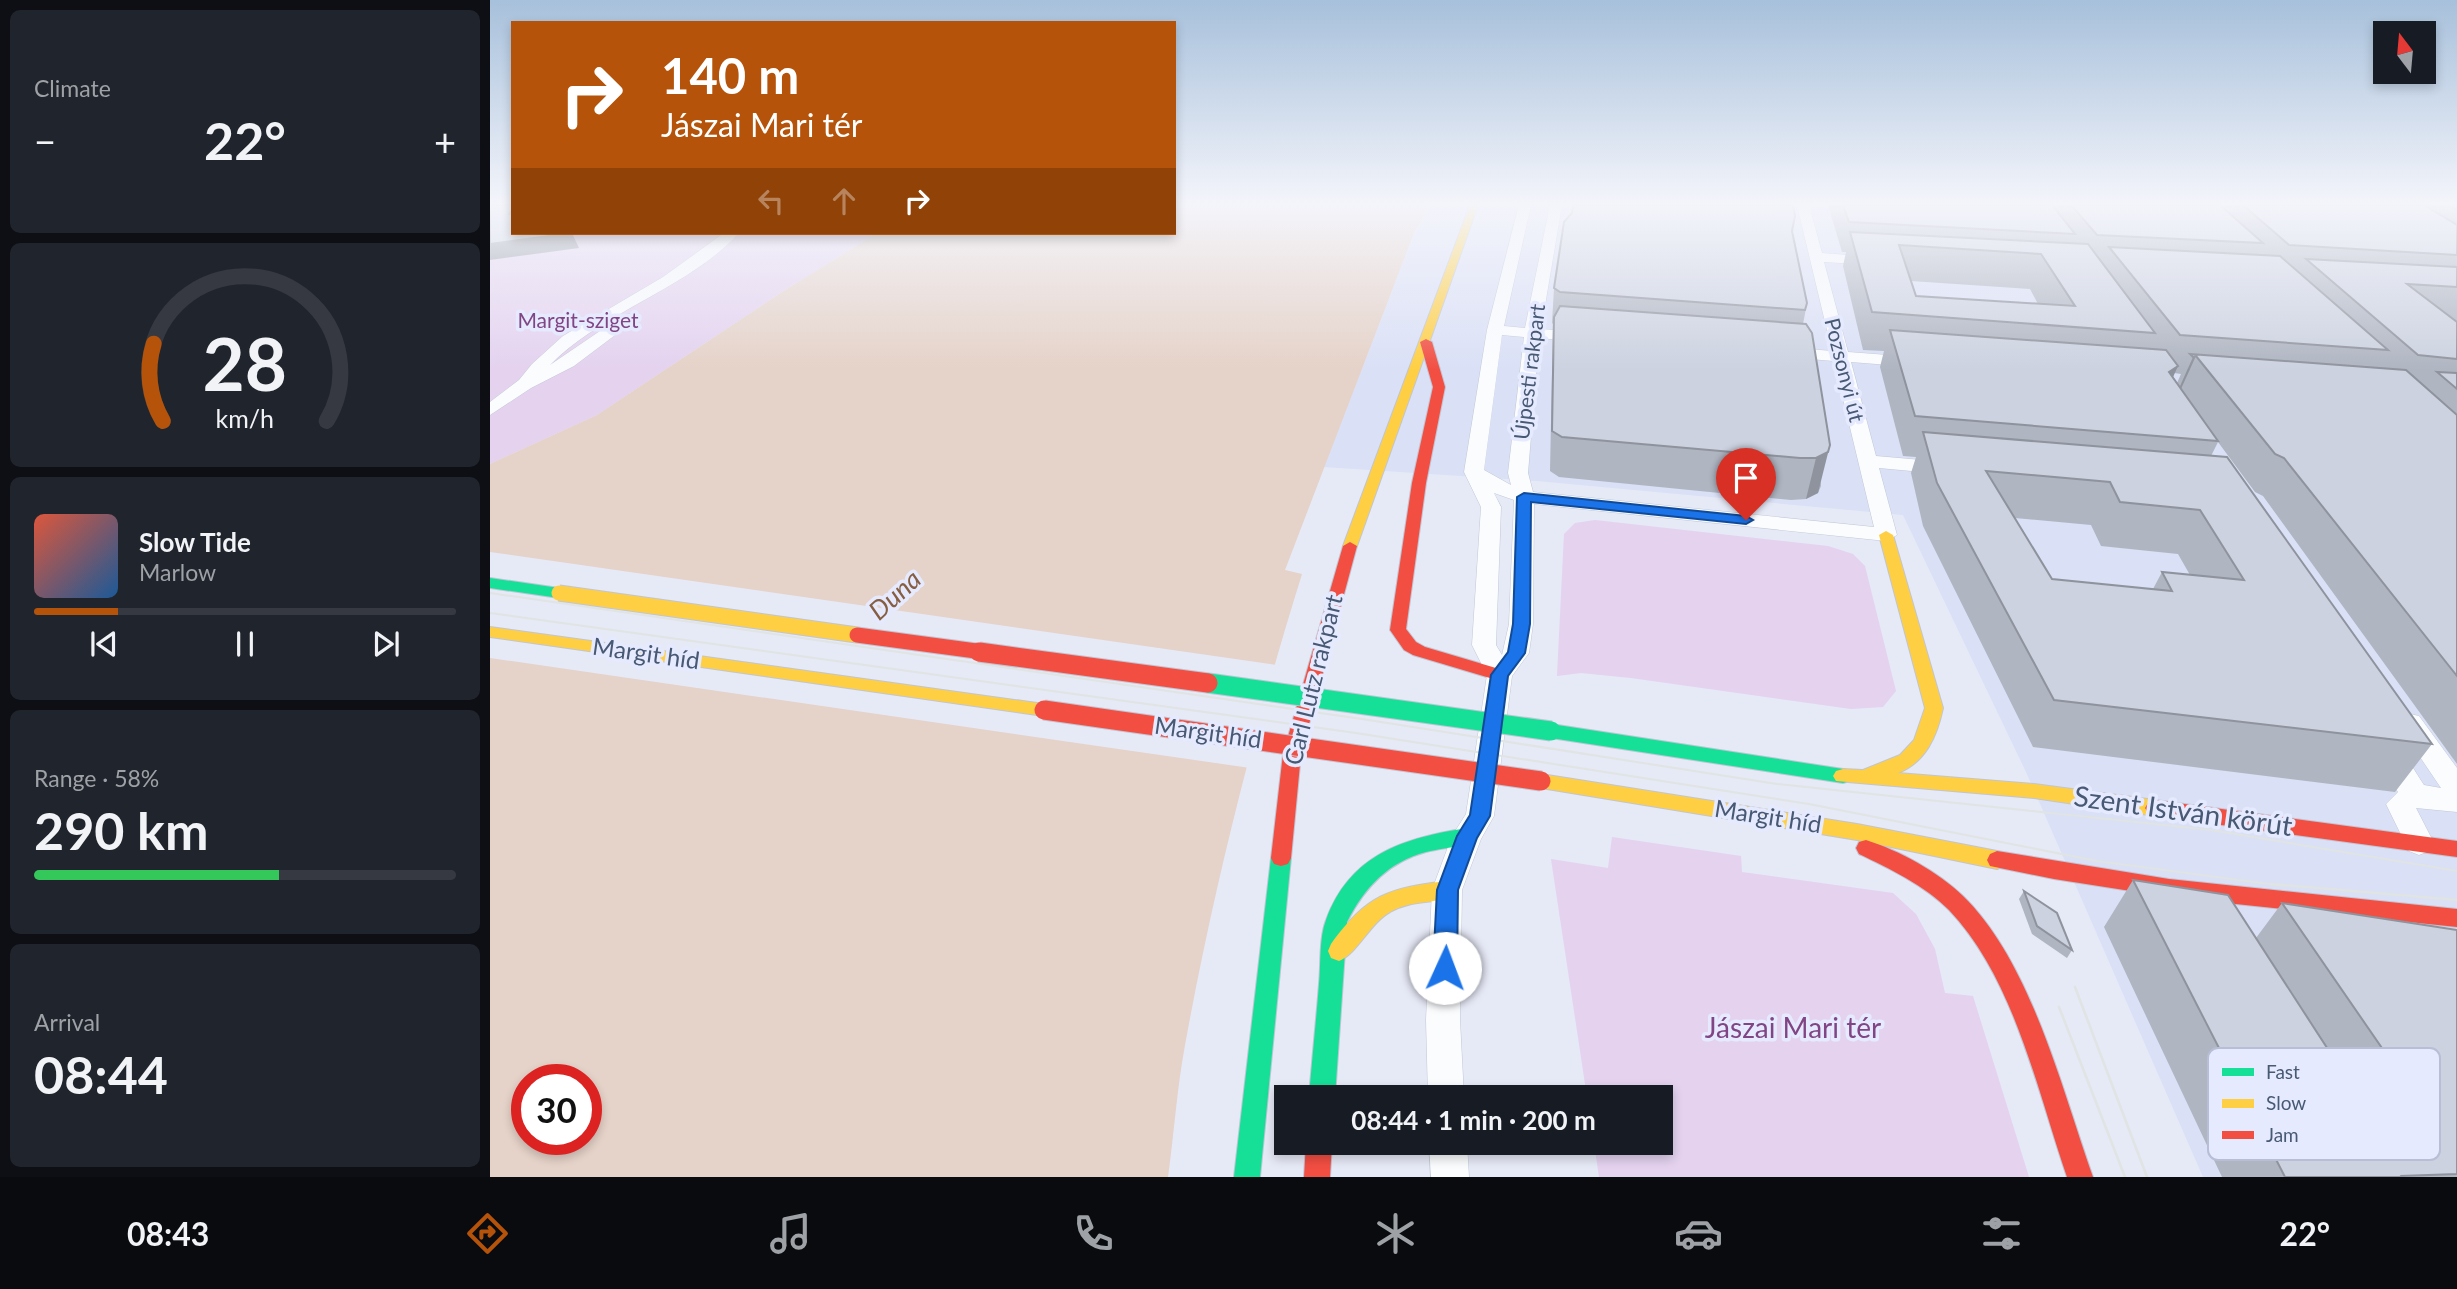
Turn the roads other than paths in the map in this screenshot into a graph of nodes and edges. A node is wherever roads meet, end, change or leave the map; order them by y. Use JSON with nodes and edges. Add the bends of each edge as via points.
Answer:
{"nodes":[{"id":1,"x":695,"y":260,"type":"edge"},
{"id":2,"x":1452,"y":260,"type":"edge"},
{"id":3,"x":1512,"y":260,"type":"edge"},
{"id":4,"x":1546,"y":260,"type":"edge"},
{"id":5,"x":1817,"y":260,"type":"edge"},
{"id":6,"x":1865,"y":260,"type":"edge"},
{"id":7,"x":1883,"y":261,"type":"edge"},
{"id":8,"x":1495,"y":330,"type":"junction"},
{"id":9,"x":1532,"y":333,"type":"junction"},
{"id":10,"x":1600,"y":338,"type":"edge"},
{"id":11,"x":1426,"y":342,"type":"junction"},
{"id":12,"x":1765,"y":351,"type":"edge"},
{"id":13,"x":1841,"y":356,"type":"junction"},
{"id":14,"x":1937,"y":363,"type":"edge"},
{"id":15,"x":525,"y":383,"type":"joint"},
{"id":16,"x":490,"y":410,"type":"edge"},
{"id":17,"x":1867,"y":461,"type":"junction"},
{"id":18,"x":1960,"y":469,"type":"edge"},
{"id":19,"x":1474,"y":472,"type":"junction"},
{"id":20,"x":1524,"y":497,"type":"junction"},
{"id":21,"x":1886,"y":535,"type":"junction"},
{"id":22,"x":490,"y":583,"type":"edge"},
{"id":23,"x":490,"y":632,"type":"edge"},
{"id":24,"x":1500,"y":675,"type":"junction"},
{"id":25,"x":2394,"y":700,"type":"edge"},
{"id":26,"x":2377,"y":738,"type":"edge"},
{"id":27,"x":1851,"y":777,"type":"junction"},
{"id":28,"x":1909,"y":782,"type":"joint"},
{"id":29,"x":2457,"y":789,"type":"edge"},
{"id":30,"x":2415,"y":795,"type":"junction"},
{"id":31,"x":2457,"y":801,"type":"edge"},
{"id":32,"x":1799,"y":822,"type":"junction"},
{"id":33,"x":1467,"y":836,"type":"junction"},
{"id":34,"x":2419,"y":843,"type":"junction"},
{"id":35,"x":2457,"y":849,"type":"edge"},
{"id":36,"x":1447,"y":890,"type":"junction"},
{"id":37,"x":2457,"y":918,"type":"edge"},
{"id":38,"x":1332,"y":962,"type":"junction"},
{"id":39,"x":1323,"y":1085,"type":"edge"},
{"id":40,"x":1446,"y":1085,"type":"edge"},
{"id":41,"x":1318,"y":1155,"type":"edge"},
{"id":42,"x":1449,"y":1155,"type":"edge"},
{"id":43,"x":1247,"y":1177,"type":"edge"},
{"id":44,"x":1317,"y":1177,"type":"edge"},
{"id":45,"x":1450,"y":1177,"type":"edge"},
{"id":46,"x":2080,"y":1177,"type":"edge"}],
"edges":[{"from":1,"to":15,"type":"street","via":[[580,354]]},
{"from":2,"to":11,"type":"main road","name":"Carl Lutz rakpart"},
{"from":3,"to":8,"type":"street","name":"Újpesti rakpart"},
{"from":4,"to":9,"type":"street","name":"Újpesti rakpart"},
{"from":5,"to":13,"type":"street","name":"Pozsonyi út"},
{"from":6,"to":7,"type":"street"},
{"from":8,"to":9,"type":"street"},
{"from":8,"to":19,"type":"street","name":"Újpesti rakpart"},
{"from":9,"to":10,"type":"street"},
{"from":9,"to":20,"type":"street","name":"Újpesti rakpart","via":[[1518,473]]},
{"from":11,"to":24,"type":"main road","via":[[1439,387],[1419,483],[1398,630],[1419,652]]},
{"from":11,"to":43,"type":"main road","name":"Carl Lutz rakpart","via":[[1357,522],[1292,754]]},
{"from":12,"to":13,"type":"street"},
{"from":13,"to":14,"type":"street"},
{"from":13,"to":17,"type":"street","name":"Pozsonyi út"},
{"from":15,"to":16,"type":"street"},
{"from":17,"to":18,"type":"street"},
{"from":17,"to":21,"type":"street","name":"Pozsonyi út"},
{"from":19,"to":20,"type":"street"},
{"from":19,"to":24,"type":"street","via":[[1491,507],[1484,645]]},
{"from":20,"to":21,"type":"street"},
{"from":20,"to":24,"type":"street","via":[[1521,624],[1517,653]]},
{"from":21,"to":27,"type":"main road","via":[[1934,708],[1931,731],[1924,747],[1904,763],[1882,773]]},
{"from":22,"to":27,"type":"main road","name":"Margit híd","bridge":true},
{"from":23,"to":32,"type":"main road","name":"Margit híd","bridge":true,"via":[[1411,761]]},
{"from":24,"to":33,"type":"street","via":[[1480,816]]},
{"from":25,"to":29,"type":"street"},
{"from":26,"to":30,"type":"street"},
{"from":27,"to":28,"type":"main road","name":"Margit híd"},
{"from":28,"to":34,"type":"main road","name":"Szent István körút","via":[[2034,791]]},
{"from":30,"to":31,"type":"street"},
{"from":30,"to":34,"type":"street","via":[[2400,804]]},
{"from":32,"to":37,"type":"main road","name":"Margit híd","via":[[2068,874],[2229,896]]},
{"from":32,"to":46,"type":"main road","via":[[1870,849],[1931,881],[1973,920],[2002,964]]},
{"from":33,"to":36,"type":"street"},
{"from":33,"to":38,"type":"main road","via":[[1414,844],[1381,860],[1357,882],[1336,922]]},
{"from":34,"to":35,"type":"main road","name":"Szent István körút"},
{"from":36,"to":38,"type":"main road","via":[[1402,895],[1377,906],[1363,915]]},
{"from":36,"to":40,"type":"street"},
{"from":38,"to":39,"type":"main road"},
{"from":41,"to":44,"type":"main road"},
{"from":42,"to":45,"type":"street"}]}
